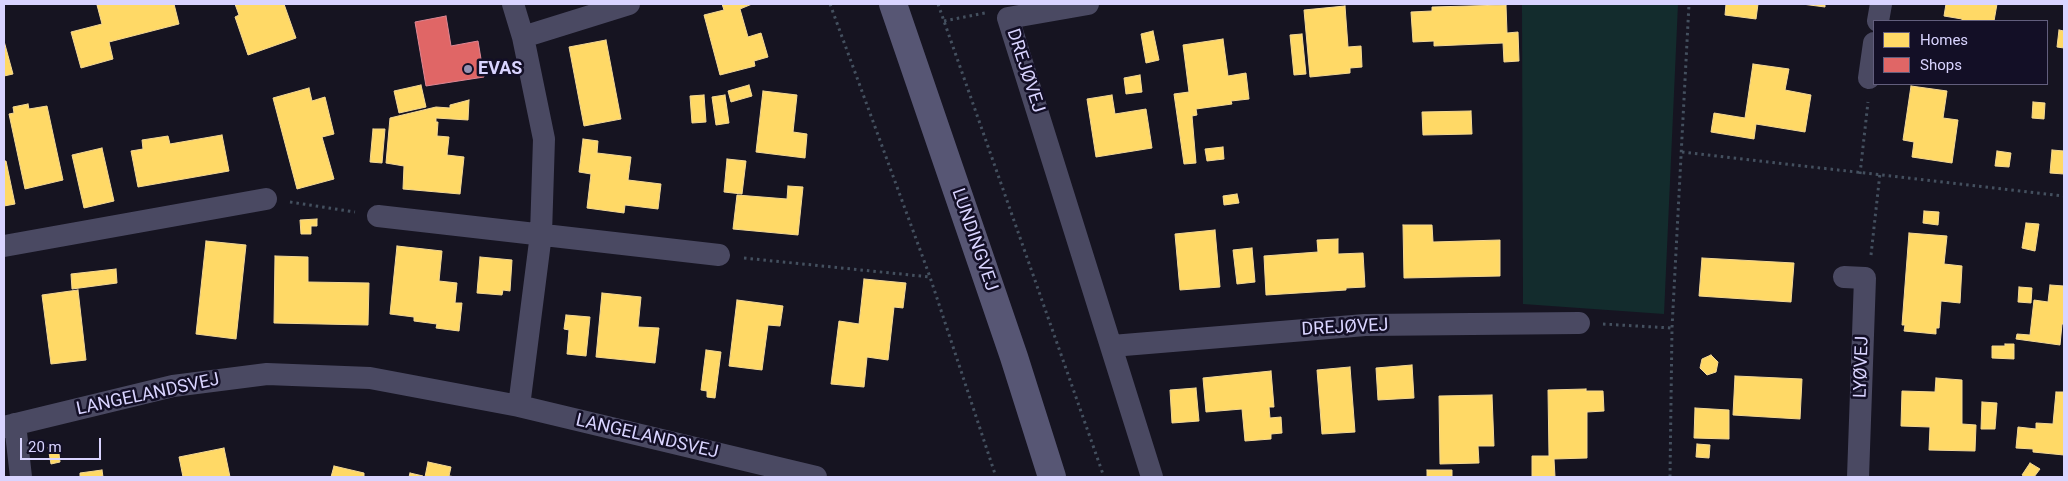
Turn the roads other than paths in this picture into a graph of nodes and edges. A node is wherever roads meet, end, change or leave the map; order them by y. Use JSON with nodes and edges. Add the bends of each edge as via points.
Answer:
{"nodes":[{"id":1,"x":514,"y":4,"type":"edge"},
{"id":2,"x":629,"y":4,"type":"edge"},
{"id":3,"x":893,"y":4,"type":"edge"},
{"id":4,"x":1088,"y":4,"type":"edge"},
{"id":5,"x":1881,"y":4,"type":"edge"},
{"id":6,"x":1878,"y":20,"type":"edge"},
{"id":7,"x":523,"y":37,"type":"junction"},
{"id":8,"x":1873,"y":50,"type":"edge"},
{"id":9,"x":1869,"y":78,"type":"road end"},
{"id":10,"x":266,"y":199,"type":"road end"},
{"id":11,"x":378,"y":216,"type":"road end"},
{"id":12,"x":541,"y":234,"type":"junction"},
{"id":13,"x":4,"y":246,"type":"edge"},
{"id":14,"x":719,"y":255,"type":"road end"},
{"id":15,"x":1854,"y":277,"type":"road end"},
{"id":16,"x":1578,"y":323,"type":"road end"},
{"id":17,"x":1112,"y":346,"type":"junction"},
{"id":18,"x":519,"y":406,"type":"junction"},
{"id":19,"x":10,"y":426,"type":"edge"},
{"id":20,"x":774,"y":472,"type":"edge"},
{"id":21,"x":21,"y":477,"type":"edge"},
{"id":22,"x":816,"y":477,"type":"edge"},
{"id":23,"x":1052,"y":477,"type":"edge"},
{"id":24,"x":1152,"y":477,"type":"edge"},
{"id":25,"x":1858,"y":477,"type":"edge"}],
"edges":[{"from":1,"to":7,"type":"street"},
{"from":2,"to":7,"type":"street"},
{"from":3,"to":23,"type":"street","name":"LUNDINGVEJ"},
{"from":4,"to":17,"type":"street","name":"DREJØVEJ","via":[[1008,18]]},
{"from":5,"to":6,"type":"street"},
{"from":7,"to":12,"type":"street","via":[[544,139]]},
{"from":8,"to":9,"type":"street"},
{"from":10,"to":13,"type":"street"},
{"from":11,"to":12,"type":"street"},
{"from":12,"to":14,"type":"street"},
{"from":12,"to":18,"type":"street"},
{"from":15,"to":25,"type":"street","name":"LYØVEJ"},
{"from":16,"to":17,"type":"street","name":"DREJØVEJ","via":[[1365,325]]},
{"from":17,"to":24,"type":"street","name":"DREJØVEJ"},
{"from":18,"to":19,"type":"street","name":"LANGELANDSVEJ","via":[[370,378],[268,374],[173,386]]},
{"from":18,"to":20,"type":"street","name":"LANGELANDSVEJ"},
{"from":19,"to":21,"type":"street","name":"LANGELANDSVEJ"},
{"from":20,"to":22,"type":"street","name":"LANGELANDSVEJ"}]}
